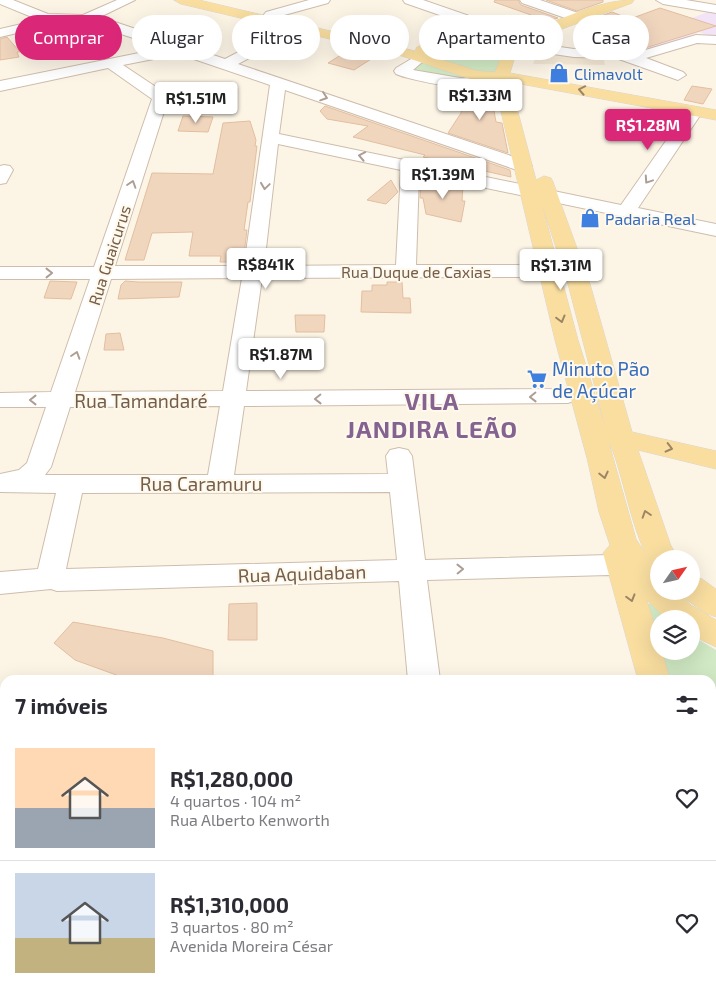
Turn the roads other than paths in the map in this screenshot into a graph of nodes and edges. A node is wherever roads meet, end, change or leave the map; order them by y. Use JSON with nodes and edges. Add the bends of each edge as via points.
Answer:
{"nodes":[{"id":1,"x":2,"y":0,"type":"edge"},
{"id":2,"x":128,"y":0,"type":"edge"},
{"id":3,"x":181,"y":0,"type":"edge"},
{"id":4,"x":204,"y":0,"type":"edge"},
{"id":5,"x":323,"y":0,"type":"edge"},
{"id":6,"x":410,"y":0,"type":"edge"},
{"id":7,"x":526,"y":0,"type":"edge"},
{"id":8,"x":627,"y":0,"type":"edge"},
{"id":9,"x":663,"y":0,"type":"edge"},
{"id":10,"x":643,"y":1,"type":"edge"},
{"id":11,"x":716,"y":8,"type":"edge"},
{"id":12,"x":27,"y":15,"type":"edge"},
{"id":13,"x":94,"y":15,"type":"edge"},
{"id":14,"x":257,"y":15,"type":"edge"},
{"id":15,"x":261,"y":15,"type":"edge"},
{"id":16,"x":280,"y":15,"type":"edge"},
{"id":17,"x":440,"y":15,"type":"edge"},
{"id":18,"x":587,"y":15,"type":"edge"},
{"id":19,"x":573,"y":16,"type":"edge"},
{"id":20,"x":320,"y":29,"type":"edge"},
{"id":21,"x":15,"y":30,"type":"edge"},
{"id":22,"x":320,"y":32,"type":"edge"},
{"id":23,"x":563,"y":32,"type":"edge"},
{"id":24,"x":0,"y":33,"type":"edge"},
{"id":25,"x":716,"y":40,"type":"edge"},
{"id":26,"x":419,"y":53,"type":"edge"},
{"id":27,"x":419,"y":53,"type":"edge"},
{"id":28,"x":649,"y":53,"type":"edge"},
{"id":29,"x":419,"y":58,"type":"edge"},
{"id":30,"x":31,"y":60,"type":"edge"},
{"id":31,"x":35,"y":60,"type":"edge"},
{"id":32,"x":134,"y":60,"type":"edge"},
{"id":33,"x":156,"y":60,"type":"edge"},
{"id":34,"x":213,"y":60,"type":"edge"},
{"id":35,"x":235,"y":60,"type":"edge"},
{"id":36,"x":436,"y":60,"type":"edge"},
{"id":37,"x":438,"y":60,"type":"edge"},
{"id":38,"x":507,"y":60,"type":"edge"},
{"id":39,"x":522,"y":60,"type":"edge"},
{"id":40,"x":524,"y":60,"type":"edge"},
{"id":41,"x":534,"y":60,"type":"edge"},
{"id":42,"x":637,"y":60,"type":"edge"},
{"id":43,"x":116,"y":63,"type":"junction"},
{"id":44,"x":227,"y":64,"type":"junction"},
{"id":45,"x":444,"y":64,"type":"junction"},
{"id":46,"x":30,"y":65,"type":"junction"},
{"id":47,"x":465,"y":73,"type":"junction"},
{"id":48,"x":678,"y":75,"type":"dead end"},
{"id":49,"x":278,"y":80,"type":"junction"},
{"id":50,"x":481,"y":83,"type":"junction"},
{"id":51,"x":502,"y":85,"type":"junction"},
{"id":52,"x":0,"y":86,"type":"edge"},
{"id":53,"x":695,"y":111,"type":"junction"},
{"id":54,"x":716,"y":115,"type":"edge"},
{"id":55,"x":272,"y":138,"type":"junction"},
{"id":56,"x":410,"y":166,"type":"junction"},
{"id":57,"x":523,"y":166,"type":"junction"},
{"id":58,"x":538,"y":193,"type":"junction"},
{"id":59,"x":627,"y":210,"type":"junction"},
{"id":60,"x":716,"y":230,"type":"edge"},
{"id":61,"x":572,"y":264,"type":"junction"},
{"id":62,"x":543,"y":270,"type":"junction"},
{"id":63,"x":408,"y":271,"type":"junction"},
{"id":64,"x":253,"y":272,"type":"junction"},
{"id":65,"x":0,"y":273,"type":"edge"},
{"id":66,"x":103,"y":273,"type":"junction"},
{"id":67,"x":568,"y":346,"type":"junction"},
{"id":68,"x":578,"y":388,"type":"junction"},
{"id":69,"x":233,"y":399,"type":"junction"},
{"id":70,"x":0,"y":400,"type":"edge"},
{"id":71,"x":62,"y":400,"type":"junction"},
{"id":72,"x":621,"y":438,"type":"junction"},
{"id":73,"x":398,"y":456,"type":"dead end"},
{"id":74,"x":716,"y":460,"type":"edge"},
{"id":75,"x":38,"y":467,"type":"junction"},
{"id":76,"x":220,"y":482,"type":"junction"},
{"id":77,"x":0,"y":483,"type":"edge"},
{"id":78,"x":401,"y":483,"type":"junction"},
{"id":79,"x":67,"y":484,"type":"junction"},
{"id":80,"x":658,"y":550,"type":"edge"},
{"id":81,"x":411,"y":570,"type":"junction"},
{"id":82,"x":633,"y":571,"type":"junction"},
{"id":83,"x":52,"y":578,"type":"junction"},
{"id":84,"x":0,"y":582,"type":"edge"},
{"id":85,"x":700,"y":593,"type":"edge"},
{"id":86,"x":716,"y":604,"type":"edge"},
{"id":87,"x":678,"y":610,"type":"edge"},
{"id":88,"x":700,"y":626,"type":"edge"},
{"id":89,"x":716,"y":635,"type":"edge"},
{"id":90,"x":423,"y":675,"type":"edge"},
{"id":91,"x":653,"y":675,"type":"edge"}],
"edges":[{"from":1,"to":12,"type":"street"},
{"from":2,"to":13,"type":"street"},
{"from":3,"to":14,"type":"main road"},
{"from":4,"to":15,"type":"main road"},
{"from":5,"to":16,"type":"street"},
{"from":6,"to":17,"type":"street"},
{"from":7,"to":19,"type":"street"},
{"from":8,"to":18,"type":"main road"},
{"from":9,"to":11,"type":"street"},
{"from":10,"to":23,"type":"main road"},
{"from":20,"to":26,"type":"main road"},
{"from":21,"to":24,"type":"street"},
{"from":22,"to":27,"type":"main road"},
{"from":25,"to":28,"type":"street","via":[[696,39]]},
{"from":29,"to":50,"type":"street","via":[[401,71],[460,83]]},
{"from":30,"to":46,"type":"street"},
{"from":31,"to":46,"type":"street"},
{"from":32,"to":43,"type":"street"},
{"from":33,"to":43,"type":"street"},
{"from":34,"to":44,"type":"street"},
{"from":35,"to":44,"type":"street"},
{"from":36,"to":45,"type":"main road"},
{"from":37,"to":45,"type":"main road"},
{"from":38,"to":51,"type":"main road"},
{"from":39,"to":51,"type":"main road"},
{"from":40,"to":58,"type":"main road","via":[[523,100]]},
{"from":53,"to":41,"type":"main road","one_way":true},
{"from":42,"to":48,"type":"street"},
{"from":43,"to":46,"type":"street"},
{"from":66,"to":43,"type":"street","name":"Rua Guaicurus","one_way":true,"via":[[160,99]]},
{"from":44,"to":49,"type":"street"},
{"from":45,"to":47,"type":"main road"},
{"from":46,"to":52,"type":"street"},
{"from":47,"to":50,"type":"main road"},
{"from":47,"to":51,"type":"main road"},
{"from":49,"to":55,"type":"street"},
{"from":49,"to":57,"type":"street","one_way":true},
{"from":50,"to":51,"type":"main road"},
{"from":51,"to":57,"type":"main road"},
{"from":53,"to":54,"type":"main road"},
{"from":53,"to":59,"type":"street","one_way":true},
{"from":56,"to":55,"type":"street","one_way":true},
{"from":55,"to":64,"type":"street","one_way":true},
{"from":56,"to":58,"type":"street"},
{"from":56,"to":63,"type":"street"},
{"from":57,"to":58,"type":"main road"},
{"from":58,"to":59,"type":"street"},
{"from":58,"to":61,"type":"main road"},
{"from":58,"to":62,"type":"main road"},
{"from":59,"to":60,"type":"street"},
{"from":61,"to":62,"type":"street","name":"Rua Duque de Caxias"},
{"from":61,"to":72,"type":"main road"},
{"from":62,"to":63,"type":"street","name":"Rua Duque de Caxias"},
{"from":62,"to":67,"type":"main road","one_way":true},
{"from":63,"to":64,"type":"street","name":"Rua Duque de Caxias"},
{"from":64,"to":66,"type":"street","name":"Rua Duque de Caxias"},
{"from":64,"to":69,"type":"street"},
{"from":65,"to":66,"type":"street","name":"Rua Duque de Caxias","one_way":true},
{"from":71,"to":66,"type":"street","name":"Rua Guaicurus","one_way":true},
{"from":67,"to":68,"type":"main road"},
{"from":67,"to":72,"type":"main road","via":[[587,378],[605,432]]},
{"from":68,"to":69,"type":"street","name":"Rua Tamandaré","one_way":true,"via":[[568,396]]},
{"from":68,"to":82,"type":"main road","one_way":true,"via":[[597,446],[614,517],[617,547]]},
{"from":69,"to":71,"type":"street","name":"Rua Tamandaré"},
{"from":69,"to":76,"type":"street"},
{"from":71,"to":70,"type":"street","name":"Rua Tamandaré","one_way":true},
{"from":71,"to":75,"type":"street","name":"Rua Guaicurus"},
{"from":72,"to":74,"type":"main road","one_way":true},
{"from":80,"to":72,"type":"main road","one_way":true},
{"from":73,"to":78,"type":"street"},
{"from":75,"to":77,"type":"street","via":[[27,477]]},
{"from":75,"to":79,"type":"street","via":[[44,479]]},
{"from":76,"to":78,"type":"street","name":"Rua Caramuru"},
{"from":76,"to":79,"type":"street","name":"Rua Caramuru"},
{"from":77,"to":79,"type":"street","name":"Rua Caramuru"},
{"from":78,"to":81,"type":"street"},
{"from":79,"to":83,"type":"street"},
{"from":81,"to":82,"type":"street","name":"Rua Aquidaban","one_way":true},
{"from":81,"to":83,"type":"street","name":"Rua Aquidaban","via":[[76,580]]},
{"from":81,"to":90,"type":"street"},
{"from":82,"to":87,"type":"main road"},
{"from":82,"to":91,"type":"main road","one_way":true},
{"from":83,"to":84,"type":"street","name":"Rua Aquidaban"},
{"from":85,"to":86,"type":"main road"},
{"from":88,"to":89,"type":"main road"}]}
